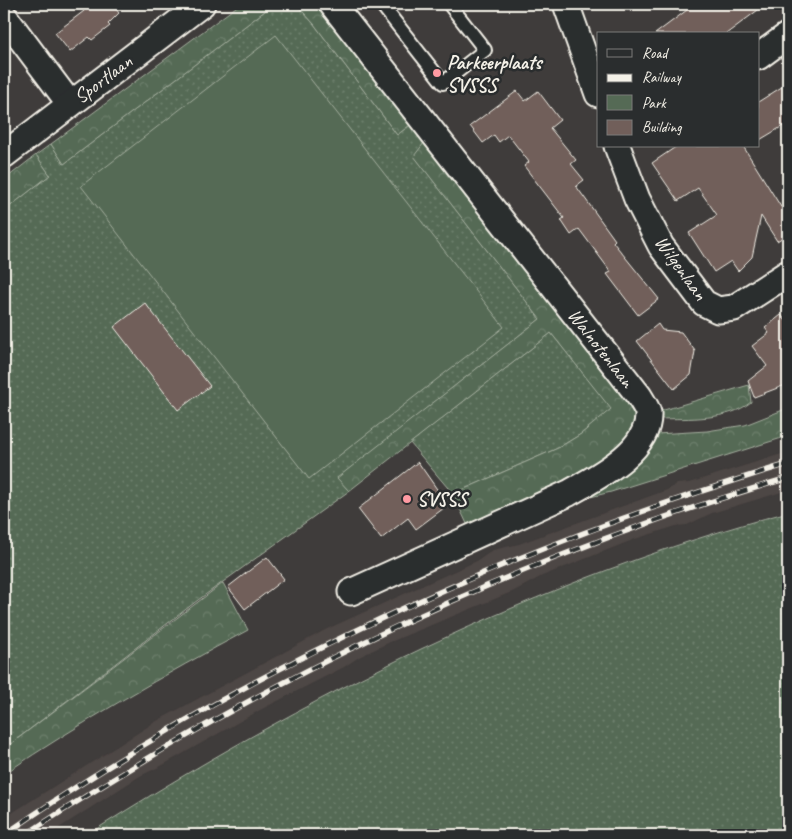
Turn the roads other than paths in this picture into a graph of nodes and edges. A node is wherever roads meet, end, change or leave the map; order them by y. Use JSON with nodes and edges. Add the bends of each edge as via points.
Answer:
{"nodes":[{"id":1,"x":202,"y":4,"type":"edge"},
{"id":2,"x":332,"y":4,"type":"edge"},
{"id":3,"x":381,"y":4,"type":"edge"},
{"id":4,"x":449,"y":4,"type":"edge"},
{"id":5,"x":566,"y":4,"type":"edge"},
{"id":6,"x":4,"y":16,"type":"edge"},
{"id":7,"x":788,"y":35,"type":"edge"},
{"id":8,"x":760,"y":56,"type":"edge"},
{"id":9,"x":597,"y":91,"type":"edge"},
{"id":10,"x":70,"y":104,"type":"junction"},
{"id":11,"x":618,"y":148,"type":"edge"},
{"id":12,"x":4,"y":155,"type":"edge"},
{"id":13,"x":788,"y":273,"type":"edge"},
{"id":14,"x":351,"y":592,"type":"dead end"}],
"edges":[{"from":1,"to":10,"type":"street","name":"Sportlaan"},
{"from":2,"to":14,"type":"street","name":"Walnotenlaan","via":[[639,396],[648,412],[640,441],[628,456],[600,475],[569,493]]},
{"from":3,"to":4,"type":"lane","via":[[443,83],[485,50]]},
{"from":5,"to":9,"type":"street"},
{"from":6,"to":10,"type":"street"},
{"from":7,"to":8,"type":"street"},
{"from":10,"to":12,"type":"street","name":"Sportlaan"},
{"from":11,"to":13,"type":"street","name":"Wilgenlaan","via":[[637,199],[661,246],[704,303],[718,310],[734,308]]}]}
